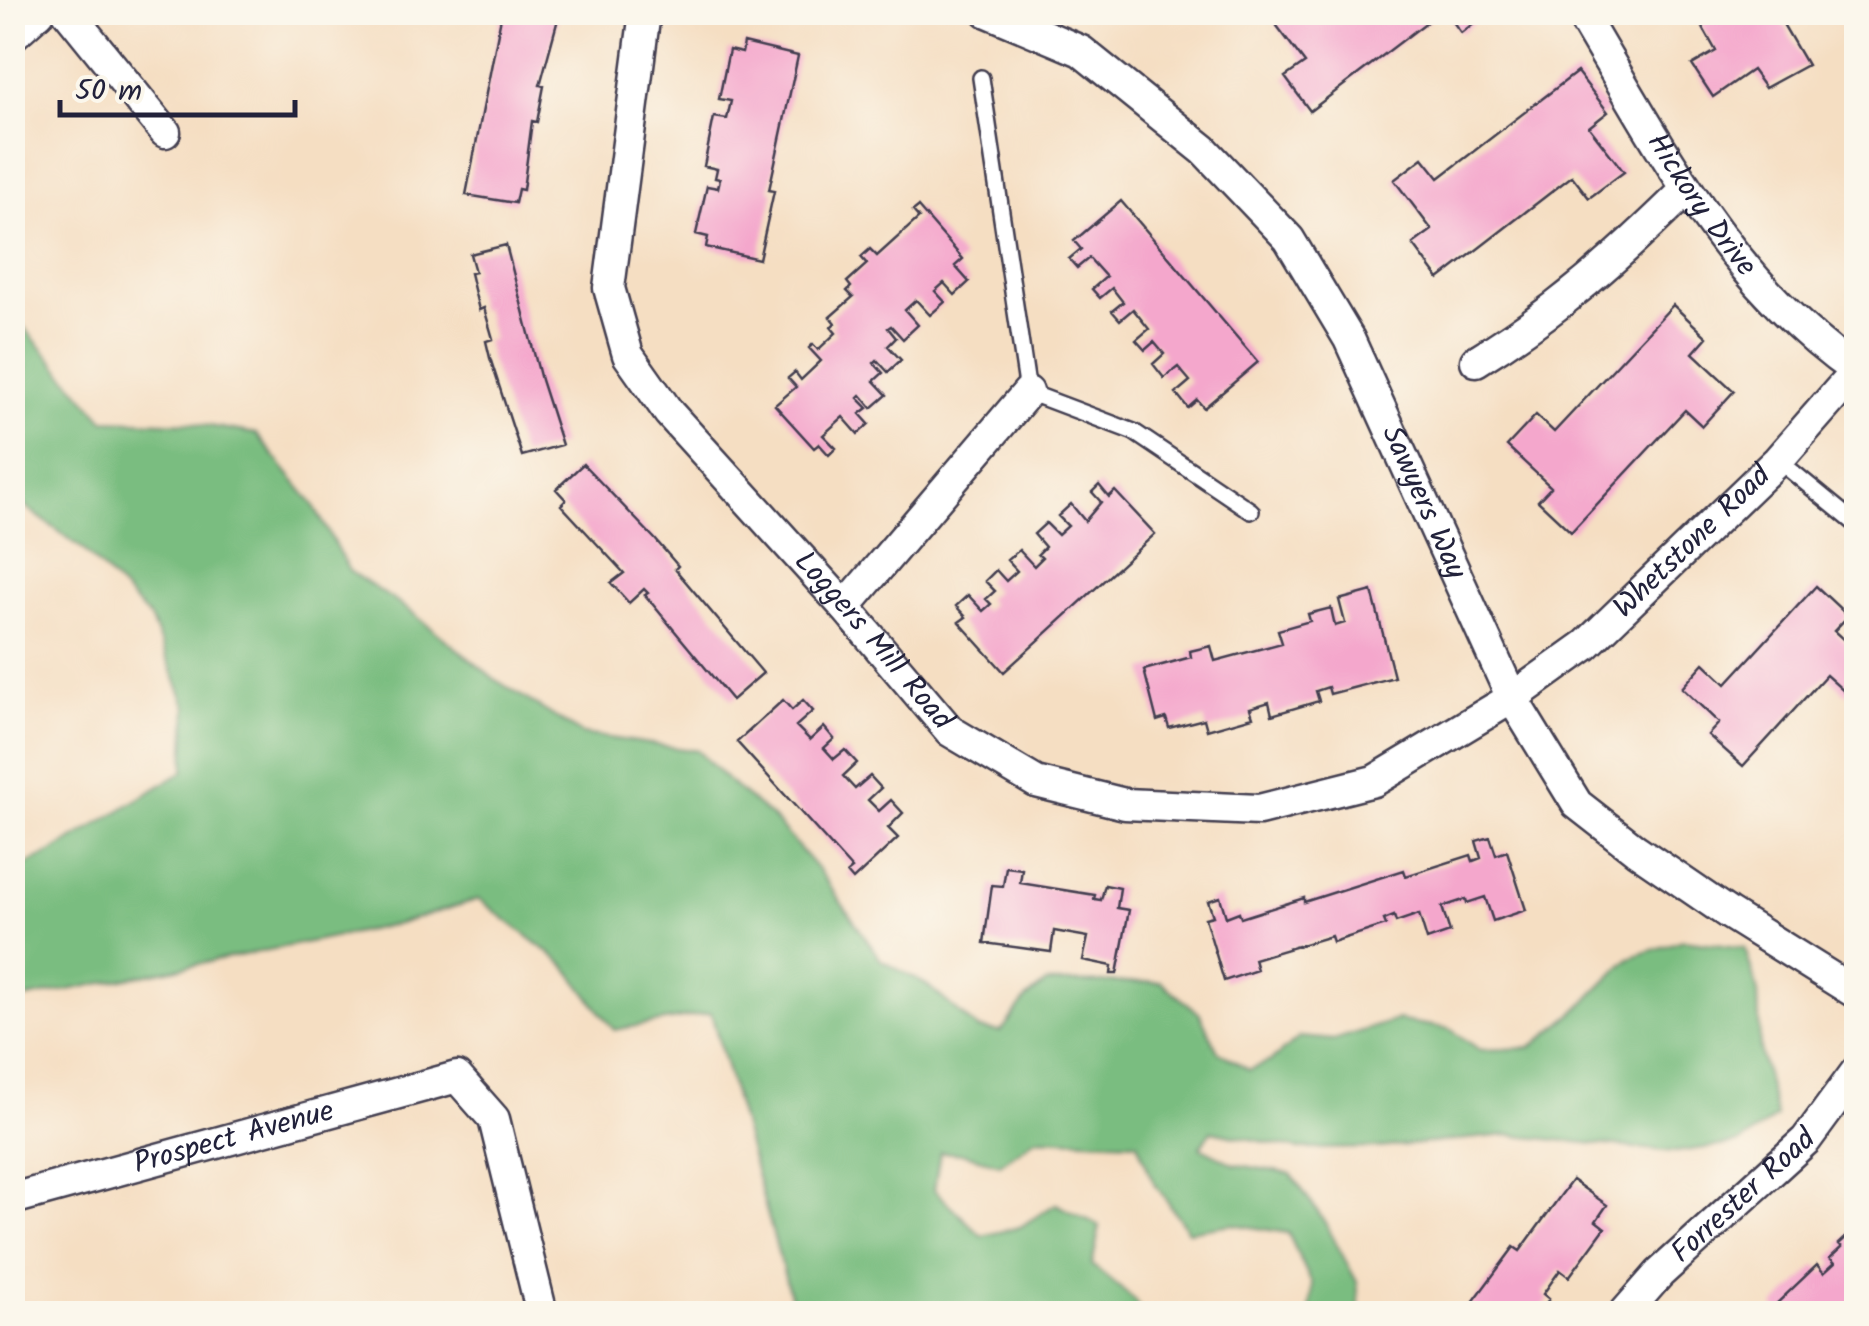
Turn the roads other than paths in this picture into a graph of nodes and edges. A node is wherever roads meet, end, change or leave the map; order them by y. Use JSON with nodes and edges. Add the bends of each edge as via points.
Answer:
{"nodes":[{"id":1,"x":39,"y":12,"type":"edge"},
{"id":2,"x":68,"y":12,"type":"edge"},
{"id":3,"x":645,"y":12,"type":"edge"},
{"id":4,"x":988,"y":12,"type":"edge"},
{"id":5,"x":1580,"y":12,"type":"edge"},
{"id":6,"x":12,"y":36,"type":"edge"},
{"id":7,"x":982,"y":78,"type":"dead end"},
{"id":8,"x":165,"y":132,"type":"dead end"},
{"id":9,"x":1686,"y":190,"type":"junction"},
{"id":10,"x":1476,"y":361,"type":"dead end"},
{"id":11,"x":1856,"y":371,"type":"edge"},
{"id":12,"x":1028,"y":392,"type":"junction"},
{"id":13,"x":1778,"y":460,"type":"junction"},
{"id":14,"x":1251,"y":511,"type":"dead end"},
{"id":15,"x":1856,"y":524,"type":"edge"},
{"id":16,"x":845,"y":607,"type":"junction"},
{"id":17,"x":1512,"y":698,"type":"junction"},
{"id":18,"x":1856,"y":993,"type":"edge"},
{"id":19,"x":1856,"y":1072,"type":"edge"},
{"id":20,"x":12,"y":1199,"type":"edge"},
{"id":21,"x":542,"y":1314,"type":"edge"},
{"id":22,"x":1624,"y":1314,"type":"edge"}],
"edges":[{"from":1,"to":6,"type":"street"},
{"from":2,"to":8,"type":"street"},
{"from":3,"to":16,"type":"street","name":"Loggers Mill Road","via":[[609,288],[628,355],[669,412]]},
{"from":4,"to":17,"type":"street","name":"Sawyers Way","via":[[1082,51],[1204,150],[1289,239],[1350,339]]},
{"from":5,"to":9,"type":"street","name":"Hickory Drive"},
{"from":7,"to":12,"type":"lane"},
{"from":9,"to":10,"type":"street","via":[[1611,264]]},
{"from":9,"to":11,"type":"street","name":"Hickory Drive","via":[[1776,302]]},
{"from":11,"to":13,"type":"street","name":"Whetstone Road"},
{"from":12,"to":14,"type":"lane","via":[[1134,432]]},
{"from":12,"to":16,"type":"street"},
{"from":13,"to":15,"type":"lane"},
{"from":13,"to":17,"type":"street","name":"Whetstone Road","via":[[1586,645]]},
{"from":16,"to":17,"type":"street","name":"Loggers Mill Road","via":[[950,731],[1036,782],[1124,804],[1259,810],[1374,781]]},
{"from":17,"to":18,"type":"street","name":"Sawyers Way","via":[[1577,804],[1728,913]]},
{"from":19,"to":22,"type":"street","name":"Forrester Road","via":[[1806,1140]]},
{"from":20,"to":21,"type":"street","name":"Prospect Avenue","via":[[457,1077],[494,1119]]}]}
